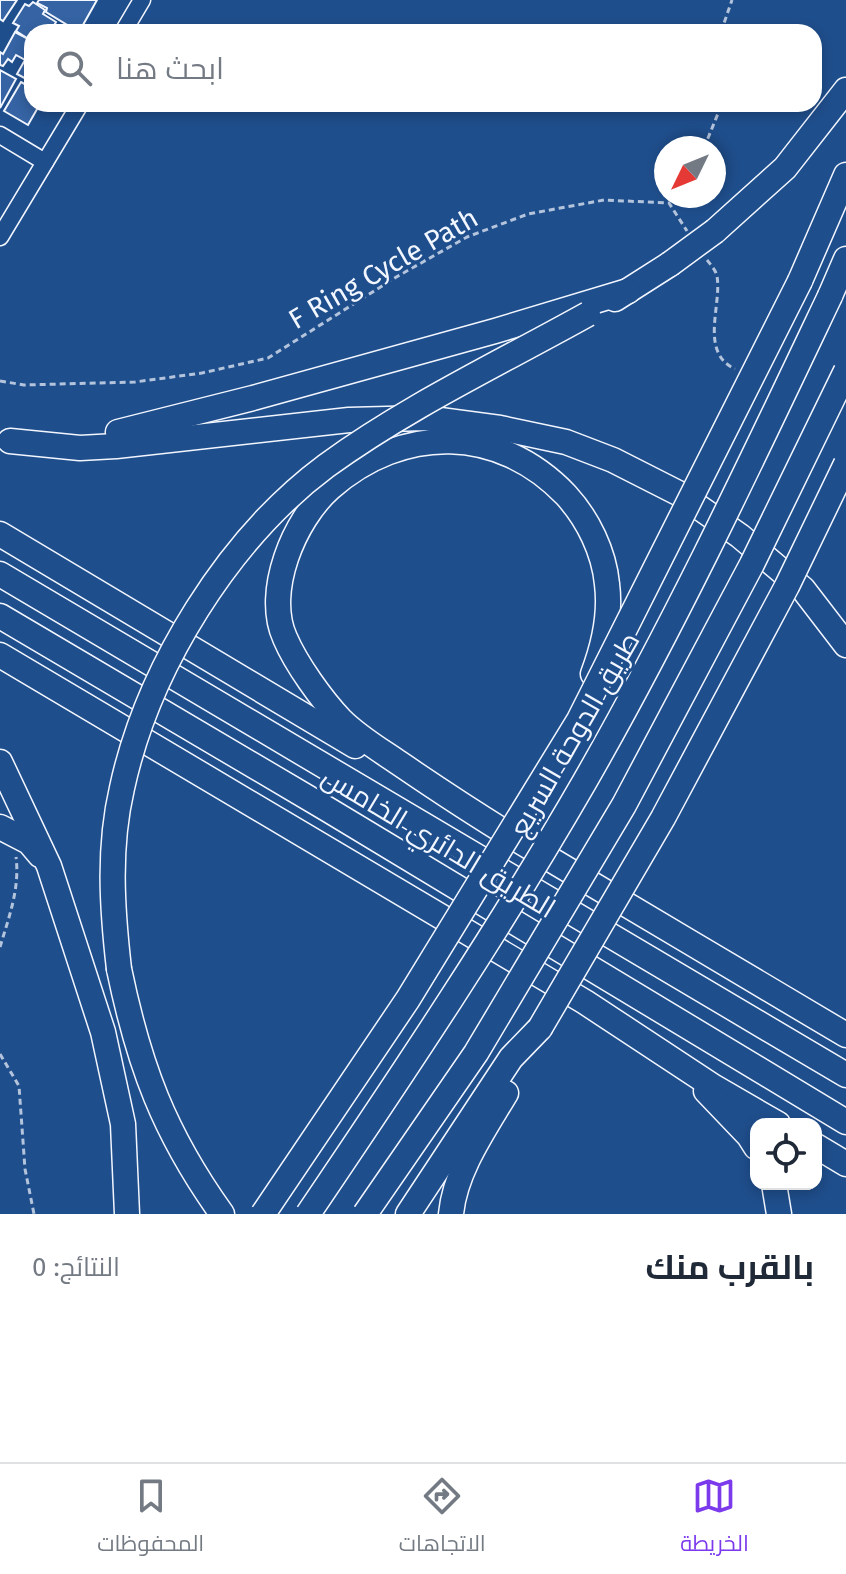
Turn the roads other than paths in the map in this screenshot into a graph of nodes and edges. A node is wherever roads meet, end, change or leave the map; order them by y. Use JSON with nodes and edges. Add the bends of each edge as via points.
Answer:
{"nodes":[{"id":1,"x":142,"y":0,"type":"edge"},
{"id":2,"x":128,"y":24,"type":"edge"},
{"id":3,"x":846,"y":90,"type":"edge"},
{"id":4,"x":75,"y":112,"type":"edge"},
{"id":5,"x":0,"y":135,"type":"edge"},
{"id":6,"x":45,"y":162,"type":"junction"},
{"id":7,"x":846,"y":175,"type":"edge"},
{"id":8,"x":0,"y":237,"type":"edge"},
{"id":9,"x":846,"y":259,"type":"edge"},
{"id":10,"x":628,"y":291,"type":"junction"},
{"id":11,"x":846,"y":371,"type":"edge"},
{"id":12,"x":5,"y":441,"type":"edge"},
{"id":13,"x":846,"y":464,"type":"edge"},
{"id":14,"x":0,"y":534,"type":"edge"},
{"id":15,"x":0,"y":574,"type":"edge"},
{"id":16,"x":0,"y":616,"type":"edge"},
{"id":17,"x":846,"y":645,"type":"edge"},
{"id":18,"x":0,"y":655,"type":"edge"},
{"id":19,"x":0,"y":762,"type":"edge"},
{"id":20,"x":546,"y":778,"type":"junction"},
{"id":21,"x":455,"y":802,"type":"junction"},
{"id":22,"x":7,"y":830,"type":"edge"},
{"id":23,"x":49,"y":866,"type":"junction"},
{"id":24,"x":585,"y":1002,"type":"junction"},
{"id":25,"x":540,"y":1028,"type":"junction"},
{"id":26,"x":846,"y":1035,"type":"edge"},
{"id":27,"x":846,"y":1075,"type":"edge"},
{"id":28,"x":768,"y":1118,"type":"edge"},
{"id":29,"x":846,"y":1122,"type":"edge"},
{"id":30,"x":750,"y":1138,"type":"edge"},
{"id":31,"x":822,"y":1150,"type":"edge"},
{"id":32,"x":846,"y":1164,"type":"edge"},
{"id":33,"x":775,"y":1190,"type":"edge"},
{"id":34,"x":127,"y":1214,"type":"edge"},
{"id":35,"x":222,"y":1214,"type":"edge"},
{"id":36,"x":263,"y":1214,"type":"edge"},
{"id":37,"x":308,"y":1214,"type":"edge"},
{"id":38,"x":365,"y":1214,"type":"edge"},
{"id":39,"x":408,"y":1214,"type":"edge"},
{"id":40,"x":451,"y":1214,"type":"edge"},
{"id":41,"x":779,"y":1214,"type":"edge"}],
"edges":[{"from":1,"to":2,"type":"street"},
{"from":3,"to":10,"type":"highway","bridge":true,"via":[[785,168],[703,240]]},
{"from":4,"to":6,"type":"street"},
{"from":5,"to":6,"type":"street"},
{"from":6,"to":8,"type":"street"},
{"from":7,"to":20,"type":"highway","bridge":true,"via":[[800,281]]},
{"from":9,"to":37,"type":"highway","name":"طريق الدوحة السريع","bridge":true,"via":[[711,543],[584,783],[441,1016]]},
{"from":10,"to":12,"type":"highway","via":[[144,428],[80,439]]},
{"from":10,"to":35,"type":"highway","bridge":true,"via":[[366,438],[323,469],[285,501],[230,562],[156,687],[122,787],[113,851],[119,969],[149,1083],[195,1177]]},
{"from":11,"to":38,"type":"highway","bridge":true,"via":[[752,564],[624,805],[476,1053]]},
{"from":12,"to":17,"type":"highway","via":[[116,446],[349,420],[425,418],[566,442],[680,494],[740,536],[803,589]]},
{"from":13,"to":25,"type":"highway","bridge":true,"via":[[671,805]]},
{"from":14,"to":21,"type":"highway"},
{"from":15,"to":27,"type":"highway","name":"الطريق الدائري الخامس"},
{"from":16,"to":29,"type":"highway","name":"الطريق الدائري الخامس"},
{"from":18,"to":24,"type":"highway"},
{"from":19,"to":23,"type":"highway"},
{"from":20,"to":21,"type":"highway","bridge":true,"via":[[603,647],[607,581],[587,522],[558,487],[522,459],[463,441],[394,449],[345,476],[302,522],[279,587],[284,637],[342,721]]},
{"from":20,"to":36,"type":"highway","bridge":true,"via":[[408,999]]},
{"from":21,"to":26,"type":"highway"},
{"from":22,"to":23,"type":"highway","via":[[29,842]]},
{"from":23,"to":34,"type":"highway","via":[[103,1032],[123,1124]]},
{"from":24,"to":28,"type":"highway"},
{"from":24,"to":30,"type":"highway","via":[[705,1090]]},
{"from":25,"to":39,"type":"highway","via":[[511,1058]]},
{"from":25,"to":40,"type":"highway","via":[[471,1155]]},
{"from":31,"to":32,"type":"highway"},
{"from":33,"to":41,"type":"highway"}]}
